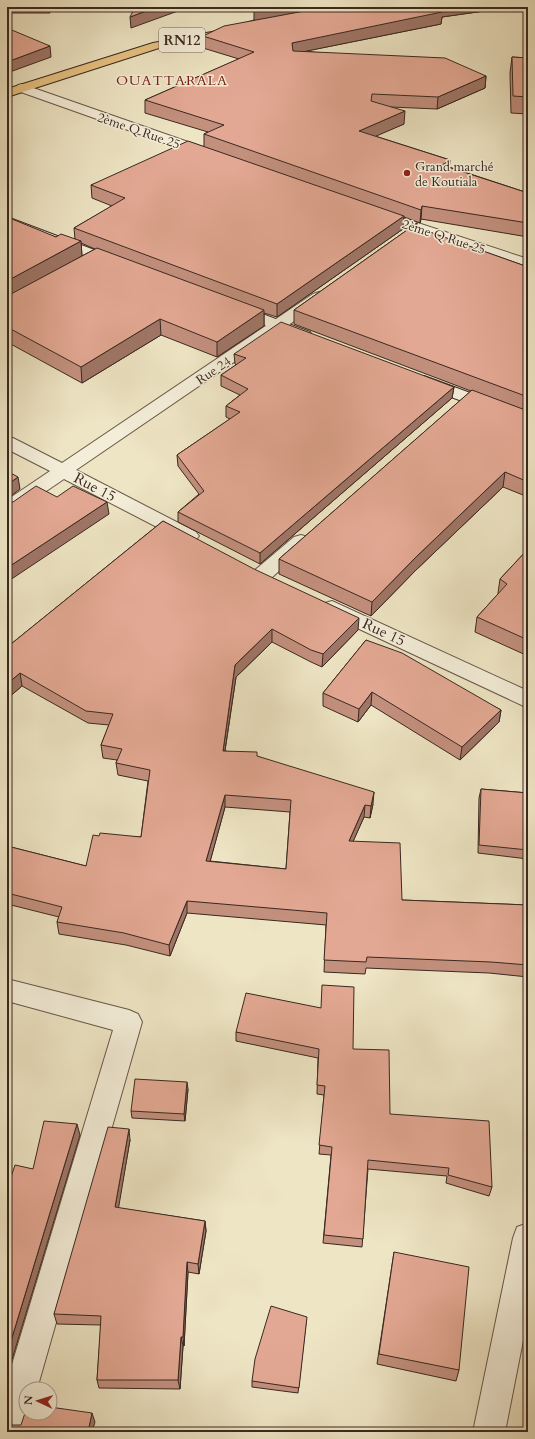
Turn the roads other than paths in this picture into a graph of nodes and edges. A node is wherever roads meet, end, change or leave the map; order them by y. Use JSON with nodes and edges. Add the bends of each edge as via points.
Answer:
{"nodes":[{"id":1,"x":246,"y":28,"type":"edge"},
{"id":2,"x":22,"y":88,"type":"junction"},
{"id":3,"x":7,"y":93,"type":"edge"},
{"id":4,"x":223,"y":159,"type":"edge"},
{"id":5,"x":365,"y":210,"type":"edge"},
{"id":6,"x":7,"y":221,"type":"edge"},
{"id":7,"x":528,"y":264,"type":"edge"},
{"id":8,"x":133,"y":270,"type":"edge"},
{"id":9,"x":329,"y":290,"type":"edge"},
{"id":10,"x":221,"y":303,"type":"edge"},
{"id":11,"x":279,"y":325,"type":"junction"},
{"id":12,"x":316,"y":340,"type":"edge"},
{"id":13,"x":414,"y":377,"type":"edge"},
{"id":14,"x":528,"y":420,"type":"edge"},
{"id":15,"x":7,"y":442,"type":"edge"},
{"id":16,"x":64,"y":470,"type":"junction"},
{"id":17,"x":7,"y":509,"type":"edge"},
{"id":18,"x":316,"y":528,"type":"edge"},
{"id":19,"x":207,"y":546,"type":"edge"},
{"id":20,"x":262,"y":575,"type":"edge"},
{"id":21,"x":312,"y":599,"type":"edge"},
{"id":22,"x":528,"y":700,"type":"edge"},
{"id":23,"x":7,"y":990,"type":"edge"},
{"id":24,"x":528,"y":1238,"type":"edge"},
{"id":25,"x":8,"y":1432,"type":"edge"},
{"id":26,"x":488,"y":1432,"type":"edge"}],
"edges":[{"from":1,"to":2,"type":"main road","number":"RN12","via":[[157,45]]},
{"from":2,"to":3,"type":"main road","number":"RN12"},
{"from":2,"to":4,"type":"street","name":"2ème Q Rue 25"},
{"from":5,"to":7,"type":"street","name":"2ème Q Rue 25","via":[[411,232]]},
{"from":6,"to":8,"type":"street","via":[[90,260]]},
{"from":9,"to":11,"type":"street","name":"Rue 24"},
{"from":10,"to":11,"type":"street"},
{"from":11,"to":12,"type":"street"},
{"from":11,"to":16,"type":"street","name":"Rue 24"},
{"from":13,"to":14,"type":"street","via":[[460,402]]},
{"from":15,"to":16,"type":"street","name":"Rue 15"},
{"from":16,"to":17,"type":"street","name":"Rue 24"},
{"from":16,"to":19,"type":"street","name":"Rue 15"},
{"from":18,"to":20,"type":"street"},
{"from":21,"to":22,"type":"street","name":"Rue 15"},
{"from":23,"to":25,"type":"street","via":[[129,1022]]},
{"from":24,"to":26,"type":"street"}]}
